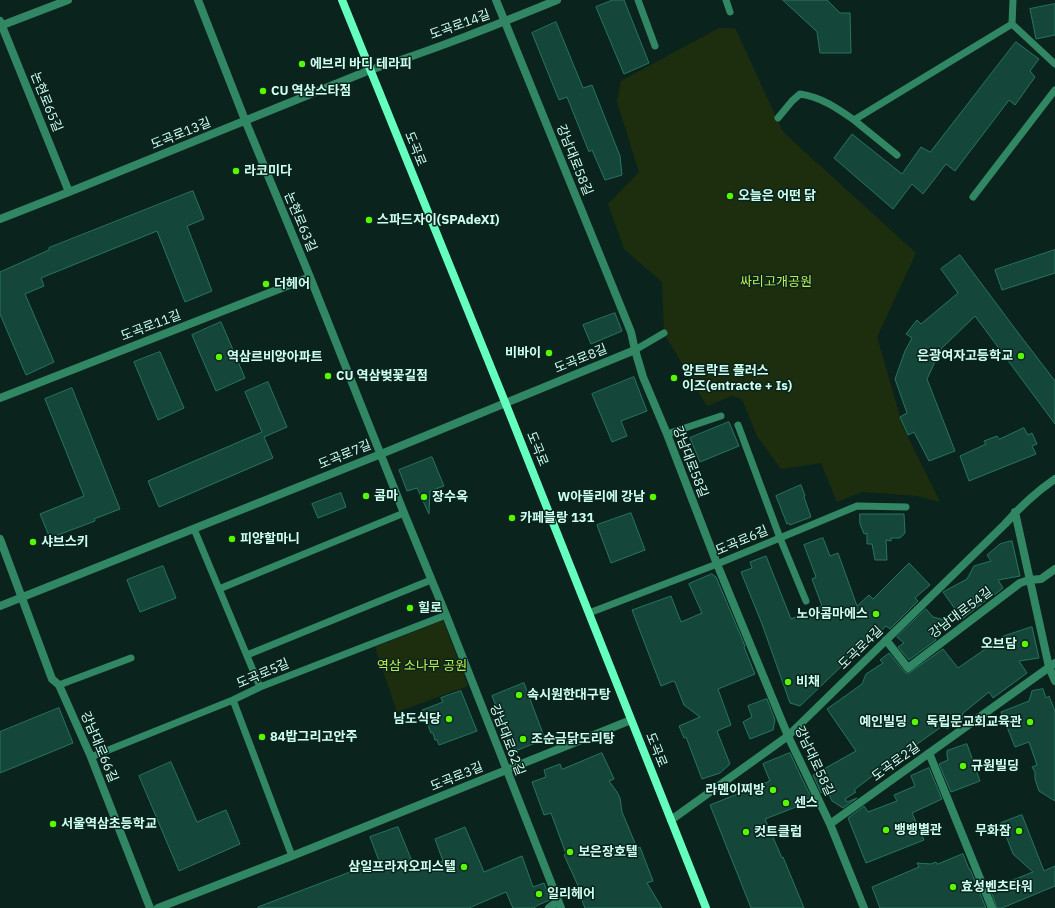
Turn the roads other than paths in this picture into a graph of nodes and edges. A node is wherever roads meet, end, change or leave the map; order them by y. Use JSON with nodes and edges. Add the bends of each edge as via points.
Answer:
{"nodes":[{"id":1,"x":68,"y":0,"type":"edge"},
{"id":2,"x":198,"y":0,"type":"edge"},
{"id":3,"x":342,"y":0,"type":"edge"},
{"id":4,"x":496,"y":0,"type":"edge"},
{"id":5,"x":557,"y":0,"type":"edge"},
{"id":6,"x":638,"y":0,"type":"edge"},
{"id":7,"x":726,"y":0,"type":"edge"},
{"id":8,"x":1013,"y":0,"type":"edge"},
{"id":9,"x":730,"y":12,"type":"dead end"},
{"id":10,"x":504,"y":22,"type":"junction"},
{"id":11,"x":1,"y":24,"type":"edge"},
{"id":12,"x":1012,"y":24,"type":"junction"},
{"id":13,"x":656,"y":46,"type":"dead end"},
{"id":14,"x":1055,"y":64,"type":"edge"},
{"id":15,"x":370,"y":70,"type":"junction"},
{"id":16,"x":1055,"y":90,"type":"edge"},
{"id":17,"x":778,"y":118,"type":"dead end"},
{"id":18,"x":245,"y":120,"type":"junction"},
{"id":19,"x":854,"y":120,"type":"junction"},
{"id":20,"x":897,"y":155,"type":"dead end"},
{"id":21,"x":69,"y":192,"type":"junction"},
{"id":22,"x":973,"y":197,"type":"dead end"},
{"id":23,"x":0,"y":219,"type":"edge"},
{"id":24,"x":310,"y":277,"type":"junction"},
{"id":25,"x":664,"y":333,"type":"dead end"},
{"id":26,"x":634,"y":350,"type":"junction"},
{"id":27,"x":0,"y":398,"type":"edge"},
{"id":28,"x":505,"y":402,"type":"junction"},
{"id":29,"x":721,"y":416,"type":"dead end"},
{"id":30,"x":738,"y":425,"type":"dead end"},
{"id":31,"x":667,"y":434,"type":"junction"},
{"id":32,"x":381,"y":454,"type":"junction"},
{"id":33,"x":1055,"y":479,"type":"edge"},
{"id":34,"x":906,"y":507,"type":"dead end"},
{"id":35,"x":1015,"y":512,"type":"junction"},
{"id":36,"x":404,"y":513,"type":"junction"},
{"id":37,"x":194,"y":529,"type":"junction"},
{"id":38,"x":780,"y":538,"type":"junction"},
{"id":39,"x":0,"y":539,"type":"edge"},
{"id":40,"x":717,"y":564,"type":"junction"},
{"id":41,"x":1055,"y":569,"type":"edge"},
{"id":42,"x":431,"y":580,"type":"junction"},
{"id":43,"x":1030,"y":580,"type":"junction"},
{"id":44,"x":219,"y":589,"type":"junction"},
{"id":45,"x":22,"y":597,"type":"junction"},
{"id":46,"x":806,"y":601,"type":"dead end"},
{"id":47,"x":0,"y":606,"type":"edge"},
{"id":48,"x":589,"y":613,"type":"junction"},
{"id":49,"x":446,"y":615,"type":"junction"},
{"id":50,"x":886,"y":640,"type":"junction"},
{"id":51,"x":247,"y":655,"type":"junction"},
{"id":52,"x":131,"y":658,"type":"dead end"},
{"id":53,"x":1052,"y":665,"type":"edge"},
{"id":54,"x":1055,"y":681,"type":"edge"},
{"id":55,"x":59,"y":685,"type":"junction"},
{"id":56,"x":260,"y":687,"type":"junction"},
{"id":57,"x":233,"y":700,"type":"junction"},
{"id":58,"x":631,"y":720,"type":"junction"},
{"id":59,"x":788,"y":736,"type":"junction"},
{"id":60,"x":929,"y":753,"type":"junction"},
{"id":61,"x":91,"y":757,"type":"junction"},
{"id":62,"x":506,"y":770,"type":"junction"},
{"id":63,"x":671,"y":820,"type":"junction"},
{"id":64,"x":830,"y":824,"type":"junction"},
{"id":65,"x":292,"y":856,"type":"junction"},
{"id":66,"x":559,"y":904,"type":"edge"},
{"id":67,"x":150,"y":908,"type":"edge"},
{"id":68,"x":158,"y":908,"type":"edge"},
{"id":69,"x":549,"y":908,"type":"edge"},
{"id":70,"x":706,"y":908,"type":"edge"},
{"id":71,"x":864,"y":908,"type":"edge"},
{"id":72,"x":992,"y":908,"type":"edge"}],
"edges":[{"from":1,"to":11,"type":"street"},
{"from":2,"to":18,"type":"street","name":"논현로63길"},
{"from":3,"to":15,"type":"main road","name":"도곡로"},
{"from":4,"to":10,"type":"street","name":"강남대로58길"},
{"from":5,"to":10,"type":"street","name":"도곡로14길"},
{"from":6,"to":13,"type":"lane"},
{"from":7,"to":9,"type":"lane"},
{"from":8,"to":12,"type":"lane"},
{"from":10,"to":15,"type":"street","name":"도곡로14길"},
{"from":10,"to":26,"type":"street","name":"강남대로58길","via":[[631,332]]},
{"from":11,"to":21,"type":"street","name":"논현로65길"},
{"from":12,"to":14,"type":"lane"},
{"from":12,"to":19,"type":"lane"},
{"from":15,"to":18,"type":"street","name":"도곡로13길"},
{"from":15,"to":28,"type":"main road","name":"도곡로"},
{"from":16,"to":22,"type":"lane"},
{"from":17,"to":19,"type":"lane","via":[[800,94],[834,106]]},
{"from":18,"to":21,"type":"street","name":"도곡로13길"},
{"from":18,"to":24,"type":"street","name":"논현로63길"},
{"from":19,"to":20,"type":"lane"},
{"from":21,"to":23,"type":"street","name":"도곡로13길"},
{"from":24,"to":27,"type":"street","name":"도곡로11길"},
{"from":24,"to":32,"type":"street","name":"논현로63길"},
{"from":25,"to":26,"type":"lane","name":"도곡로8길"},
{"from":26,"to":28,"type":"street","name":"도곡로8길"},
{"from":26,"to":31,"type":"street","name":"강남대로58길"},
{"from":28,"to":32,"type":"street","name":"도곡로7길"},
{"from":28,"to":48,"type":"main road","name":"도곡로"},
{"from":29,"to":31,"type":"lane"},
{"from":30,"to":38,"type":"lane"},
{"from":31,"to":40,"type":"street","name":"강남대로58길"},
{"from":32,"to":36,"type":"street","name":"강남대로62길"},
{"from":32,"to":37,"type":"street","name":"도곡로7길"},
{"from":33,"to":35,"type":"street","name":"도곡로4길"},
{"from":34,"to":38,"type":"lane","name":"도곡로6길","via":[[856,506]]},
{"from":35,"to":43,"type":"street"},
{"from":35,"to":50,"type":"street","name":"도곡로4길"},
{"from":36,"to":42,"type":"street","name":"강남대로62길"},
{"from":36,"to":44,"type":"lane"},
{"from":37,"to":44,"type":"lane"},
{"from":37,"to":45,"type":"street","name":"도곡로7길"},
{"from":38,"to":40,"type":"lane","name":"도곡로6길"},
{"from":38,"to":46,"type":"lane"},
{"from":39,"to":45,"type":"street","name":"강남대로66길"},
{"from":40,"to":48,"type":"lane","name":"도곡로6길"},
{"from":40,"to":59,"type":"street","name":"강남대로58길"},
{"from":41,"to":43,"type":"street","name":"강남대로54길","via":[[1041,579]]},
{"from":42,"to":49,"type":"street","name":"강남대로62길"},
{"from":42,"to":51,"type":"lane"},
{"from":43,"to":50,"type":"street","name":"강남대로54길","via":[[1020,582],[908,668]]},
{"from":43,"to":53,"type":"street"},
{"from":44,"to":51,"type":"lane"},
{"from":45,"to":47,"type":"street","name":"도곡로7길"},
{"from":45,"to":55,"type":"street","name":"강남대로66길","via":[[52,679]]},
{"from":48,"to":58,"type":"main road","name":"도곡로"},
{"from":49,"to":56,"type":"lane","name":"도곡로5길"},
{"from":49,"to":62,"type":"street","name":"강남대로62길"},
{"from":50,"to":59,"type":"street","name":"도곡로4길"},
{"from":51,"to":56,"type":"lane"},
{"from":52,"to":55,"type":"lane"},
{"from":53,"to":54,"type":"street"},
{"from":53,"to":60,"type":"street","name":"도곡로2길"},
{"from":55,"to":61,"type":"street","name":"강남대로66길"},
{"from":56,"to":57,"type":"lane","name":"도곡로5길"},
{"from":57,"to":61,"type":"lane","name":"도곡로5길"},
{"from":57,"to":65,"type":"lane"},
{"from":58,"to":62,"type":"street","name":"도곡로3길"},
{"from":58,"to":63,"type":"main road","name":"도곡로"},
{"from":59,"to":63,"type":"street","name":"도곡로4길"},
{"from":59,"to":64,"type":"street","name":"강남대로58길"},
{"from":60,"to":64,"type":"street","name":"도곡로2길"},
{"from":60,"to":72,"type":"street"},
{"from":61,"to":67,"type":"street","name":"강남대로66길"},
{"from":62,"to":65,"type":"street","name":"도곡로3길"},
{"from":62,"to":66,"type":"street","name":"강남대로62길"},
{"from":63,"to":70,"type":"main road","name":"도곡로"},
{"from":64,"to":71,"type":"street","name":"강남대로58길"},
{"from":65,"to":68,"type":"street","name":"도곡로3길"},
{"from":66,"to":69,"type":"street"}]}
